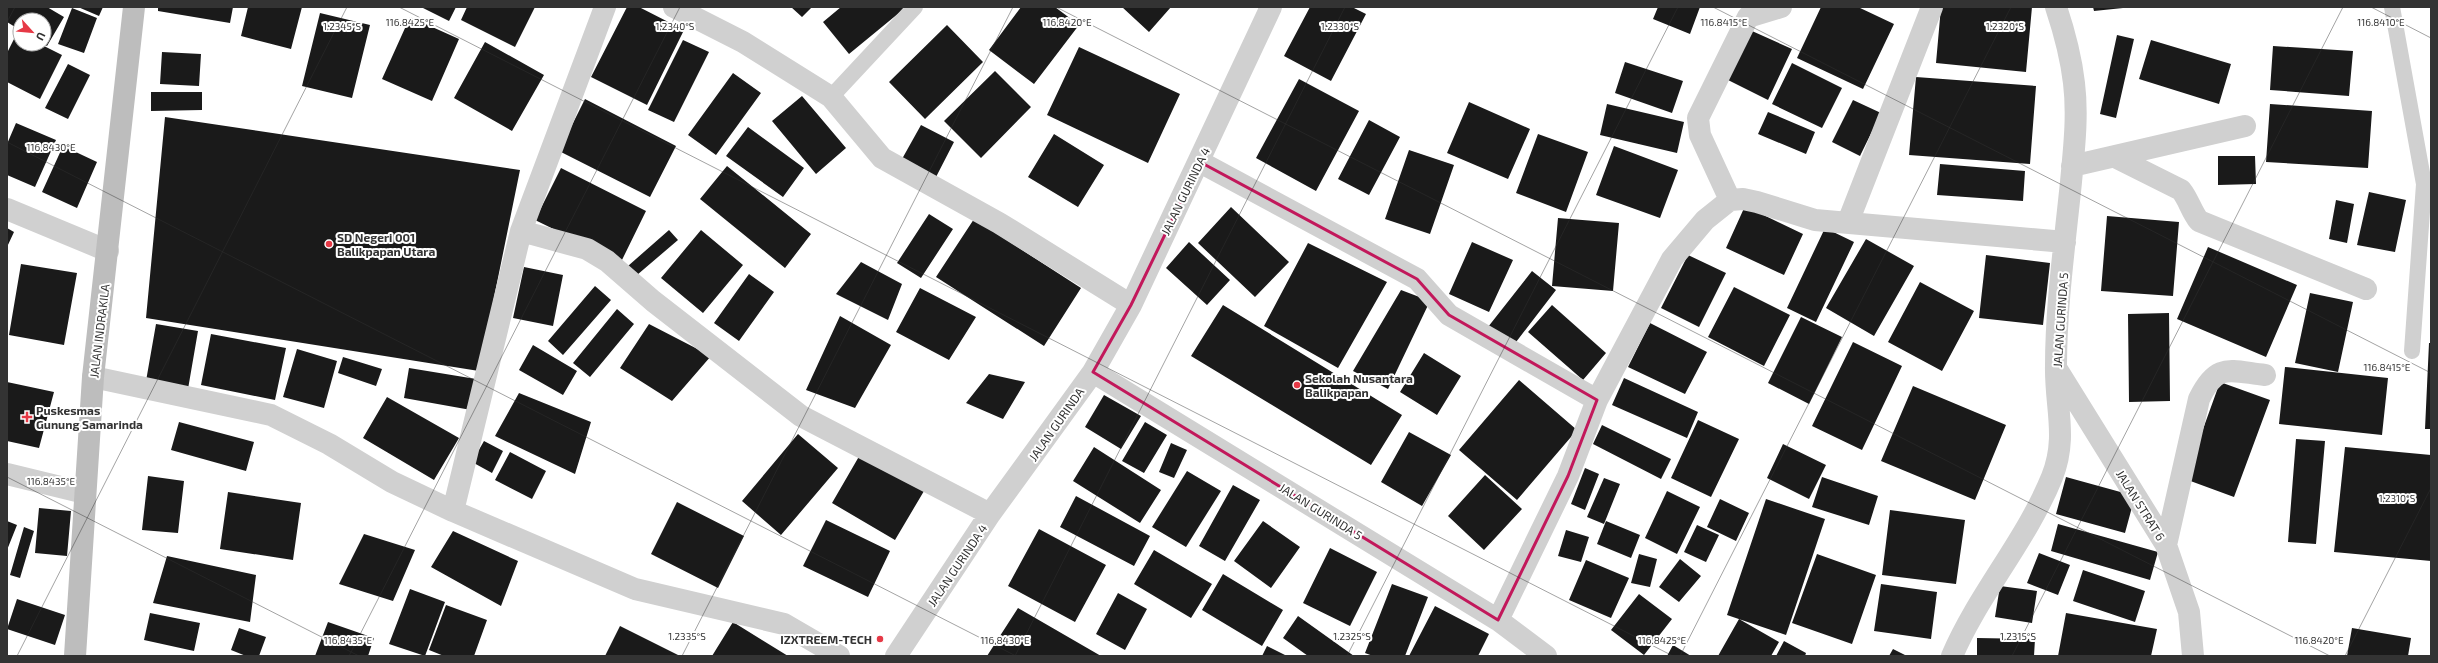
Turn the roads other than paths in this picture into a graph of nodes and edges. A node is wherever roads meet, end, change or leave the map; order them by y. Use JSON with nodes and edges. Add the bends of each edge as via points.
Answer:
{"nodes":[{"id":1,"x":134,"y":7,"type":"edge"},
{"id":2,"x":605,"y":7,"type":"edge"},
{"id":3,"x":674,"y":7,"type":"edge"},
{"id":4,"x":915,"y":7,"type":"edge"},
{"id":5,"x":1271,"y":7,"type":"edge"},
{"id":6,"x":1781,"y":7,"type":"edge"},
{"id":7,"x":1932,"y":7,"type":"edge"},
{"id":8,"x":2056,"y":7,"type":"edge"},
{"id":9,"x":2392,"y":7,"type":"edge"},
{"id":10,"x":832,"y":97,"type":"junction"},
{"id":11,"x":2245,"y":126,"type":"dead end"},
{"id":12,"x":2115,"y":157,"type":"junction"},
{"id":13,"x":1200,"y":162,"type":"junction"},
{"id":14,"x":2072,"y":166,"type":"junction"},
{"id":15,"x":1730,"y":200,"type":"junction"},
{"id":16,"x":7,"y":209,"type":"edge"},
{"id":17,"x":1848,"y":222,"type":"junction"},
{"id":18,"x":521,"y":231,"type":"junction"},
{"id":19,"x":2065,"y":242,"type":"junction"},
{"id":20,"x":108,"y":251,"type":"junction"},
{"id":21,"x":2366,"y":289,"type":"dead end"},
{"id":22,"x":1131,"y":305,"type":"junction"},
{"id":23,"x":2412,"y":351,"type":"dead end"},
{"id":24,"x":2055,"y":367,"type":"junction"},
{"id":25,"x":1092,"y":372,"type":"junction"},
{"id":26,"x":2265,"y":375,"type":"dead end"},
{"id":27,"x":93,"y":377,"type":"junction"},
{"id":28,"x":1597,"y":400,"type":"junction"},
{"id":29,"x":7,"y":474,"type":"edge"},
{"id":30,"x":1019,"y":476,"type":"joint"},
{"id":31,"x":85,"y":492,"type":"junction"},
{"id":32,"x":453,"y":511,"type":"junction"},
{"id":33,"x":990,"y":514,"type":"junction"},
{"id":34,"x":2166,"y":544,"type":"junction"},
{"id":35,"x":1498,"y":620,"type":"junction"},
{"id":36,"x":75,"y":656,"type":"edge"},
{"id":37,"x":839,"y":656,"type":"edge"},
{"id":38,"x":896,"y":656,"type":"edge"},
{"id":39,"x":1546,"y":656,"type":"edge"},
{"id":40,"x":1952,"y":656,"type":"edge"},
{"id":41,"x":2193,"y":656,"type":"edge"}],
"edges":[{"from":1,"to":20,"type":"street","name":"JALAN INDRAKILA"},
{"from":2,"to":18,"type":"street"},
{"from":3,"to":10,"type":"street","via":[[743,42]]},
{"from":4,"to":10,"type":"lane"},
{"from":5,"to":13,"type":"street","name":"JALAN GURINDA 4"},
{"from":6,"to":15,"type":"street","via":[[1748,17],[1698,118],[1700,135]]},
{"from":7,"to":17,"type":"street"},
{"from":8,"to":14,"type":"street","name":"JALAN GURINDA 5","via":[[2064,32],[2074,83],[2076,132]]},
{"from":9,"to":23,"type":"lane","via":[[2424,184]]},
{"from":10,"to":22,"type":"street","via":[[882,158],[998,223]]},
{"from":11,"to":12,"type":"street"},
{"from":12,"to":14,"type":"street"},
{"from":12,"to":21,"type":"street","via":[[2181,190],[2188,199],[2192,213],[2199,221]]},
{"from":13,"to":22,"type":"street","name":"JALAN GURINDA 4"},
{"from":13,"to":28,"type":"street","via":[[1417,279],[1449,315]]},
{"from":14,"to":19,"type":"street","name":"JALAN GURINDA 5"},
{"from":15,"to":17,"type":"street","via":[[1757,202],[1815,220]]},
{"from":15,"to":28,"type":"street","via":[[1705,220],[1672,259]]},
{"from":16,"to":20,"type":"street"},
{"from":17,"to":19,"type":"street"},
{"from":18,"to":32,"type":"street"},
{"from":18,"to":33,"type":"street","via":[[586,249],[607,261],[653,301],[801,416]]},
{"from":19,"to":24,"type":"street","name":"JALAN GURINDA 5"},
{"from":20,"to":27,"type":"street","name":"JALAN INDRAKILA"},
{"from":22,"to":25,"type":"street","name":"JALAN GURINDA 4"},
{"from":24,"to":34,"type":"street","name":"JALAN STRAT 6"},
{"from":24,"to":40,"type":"street","name":"JALAN GURINDA 5","via":[[2061,429],[2059,455],[2052,477],[2030,521]]},
{"from":25,"to":30,"type":"street","name":"JALAN GURINDA"},
{"from":25,"to":35,"type":"street","name":"JALAN GURINDA 5"},
{"from":26,"to":34,"type":"street","via":[[2229,371],[2209,380],[2204,388],[2199,399]]},
{"from":27,"to":31,"type":"street","name":"JALAN INDRAKILA"},
{"from":27,"to":32,"type":"street","via":[[270,415],[329,444],[392,482]]},
{"from":28,"to":35,"type":"street","via":[[1568,476]]},
{"from":29,"to":31,"type":"street"},
{"from":30,"to":33,"type":"street","name":"JALAN GURINDA 4"},
{"from":31,"to":36,"type":"street","name":"JALAN INDRAKILA"},
{"from":32,"to":37,"type":"street","via":[[635,589],[784,624]]},
{"from":33,"to":38,"type":"street","name":"JALAN GURINDA 4"},
{"from":34,"to":41,"type":"street","name":"JALAN STRAT 6","via":[[2189,612]]},
{"from":35,"to":39,"type":"street","name":"JALAN GURINDA 5"}]}
